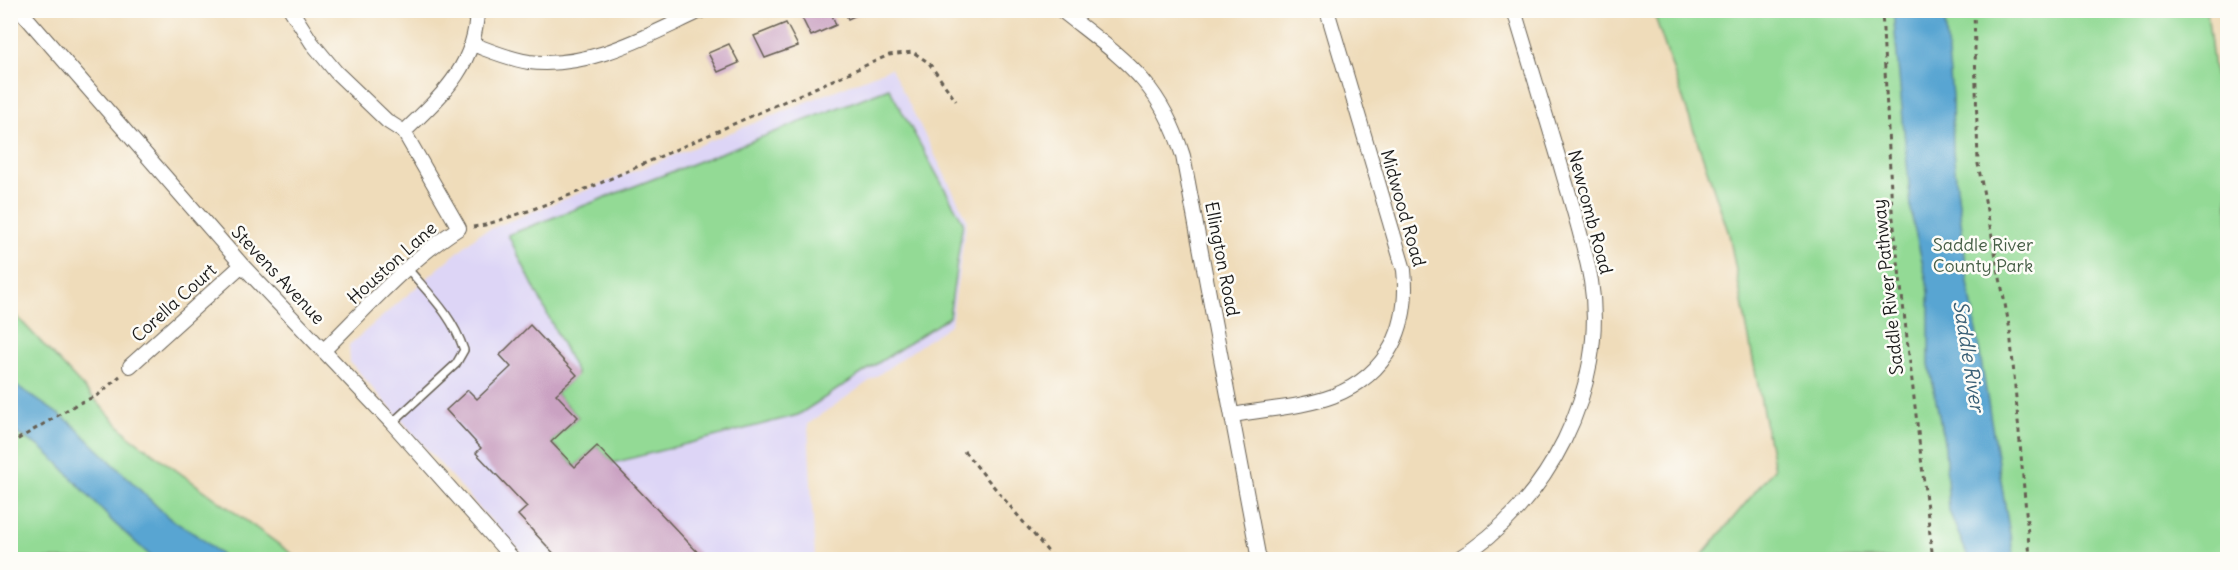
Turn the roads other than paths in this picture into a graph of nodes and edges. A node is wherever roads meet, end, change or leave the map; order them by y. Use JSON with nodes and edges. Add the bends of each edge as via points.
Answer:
{"nodes":[{"id":1,"x":20,"y":10,"type":"edge"},
{"id":2,"x":291,"y":10,"type":"edge"},
{"id":3,"x":477,"y":10,"type":"edge"},
{"id":4,"x":703,"y":10,"type":"edge"},
{"id":5,"x":1061,"y":10,"type":"edge"},
{"id":6,"x":1326,"y":10,"type":"edge"},
{"id":7,"x":1514,"y":10,"type":"edge"},
{"id":8,"x":472,"y":44,"type":"junction"},
{"id":9,"x":404,"y":132,"type":"junction"},
{"id":10,"x":242,"y":266,"type":"junction"},
{"id":11,"x":408,"y":269,"type":"junction"},
{"id":12,"x":323,"y":351,"type":"junction"},
{"id":13,"x":130,"y":366,"type":"road end"},
{"id":14,"x":1233,"y":415,"type":"junction"},
{"id":15,"x":392,"y":423,"type":"junction"},
{"id":16,"x":514,"y":560,"type":"edge"},
{"id":17,"x":1259,"y":560,"type":"edge"},
{"id":18,"x":1456,"y":560,"type":"edge"}],
"edges":[{"from":1,"to":10,"type":"street","name":"Stevens Avenue"},
{"from":2,"to":9,"type":"street","via":[[336,72]]},
{"from":3,"to":8,"type":"street"},
{"from":4,"to":8,"type":"street","via":[[603,55],[579,61],[528,62]]},
{"from":5,"to":14,"type":"street","name":"Ellington Road","via":[[1130,65],[1147,83],[1175,129],[1184,156]]},
{"from":6,"to":14,"type":"street","name":"Midwood Road","via":[[1404,270],[1404,312],[1392,346],[1381,363],[1350,388],[1317,401]]},
{"from":7,"to":18,"type":"street","name":"Newcomb Road","via":[[1578,222],[1591,282],[1592,342],[1578,406],[1553,461],[1514,513]]},
{"from":8,"to":9,"type":"street","via":[[450,86]]},
{"from":9,"to":11,"type":"street","name":"Houston Lane","via":[[459,228]]},
{"from":10,"to":12,"type":"street","name":"Stevens Avenue"},
{"from":10,"to":13,"type":"street","name":"Corella Court"},
{"from":11,"to":12,"type":"street","name":"Houston Lane"},
{"from":11,"to":15,"type":"lane","via":[[448,315],[464,350],[456,364]]},
{"from":12,"to":15,"type":"street","name":"Stevens Avenue"},
{"from":14,"to":17,"type":"street","name":"Ellington Road"},
{"from":15,"to":16,"type":"street","name":"Stevens Avenue"}]}
